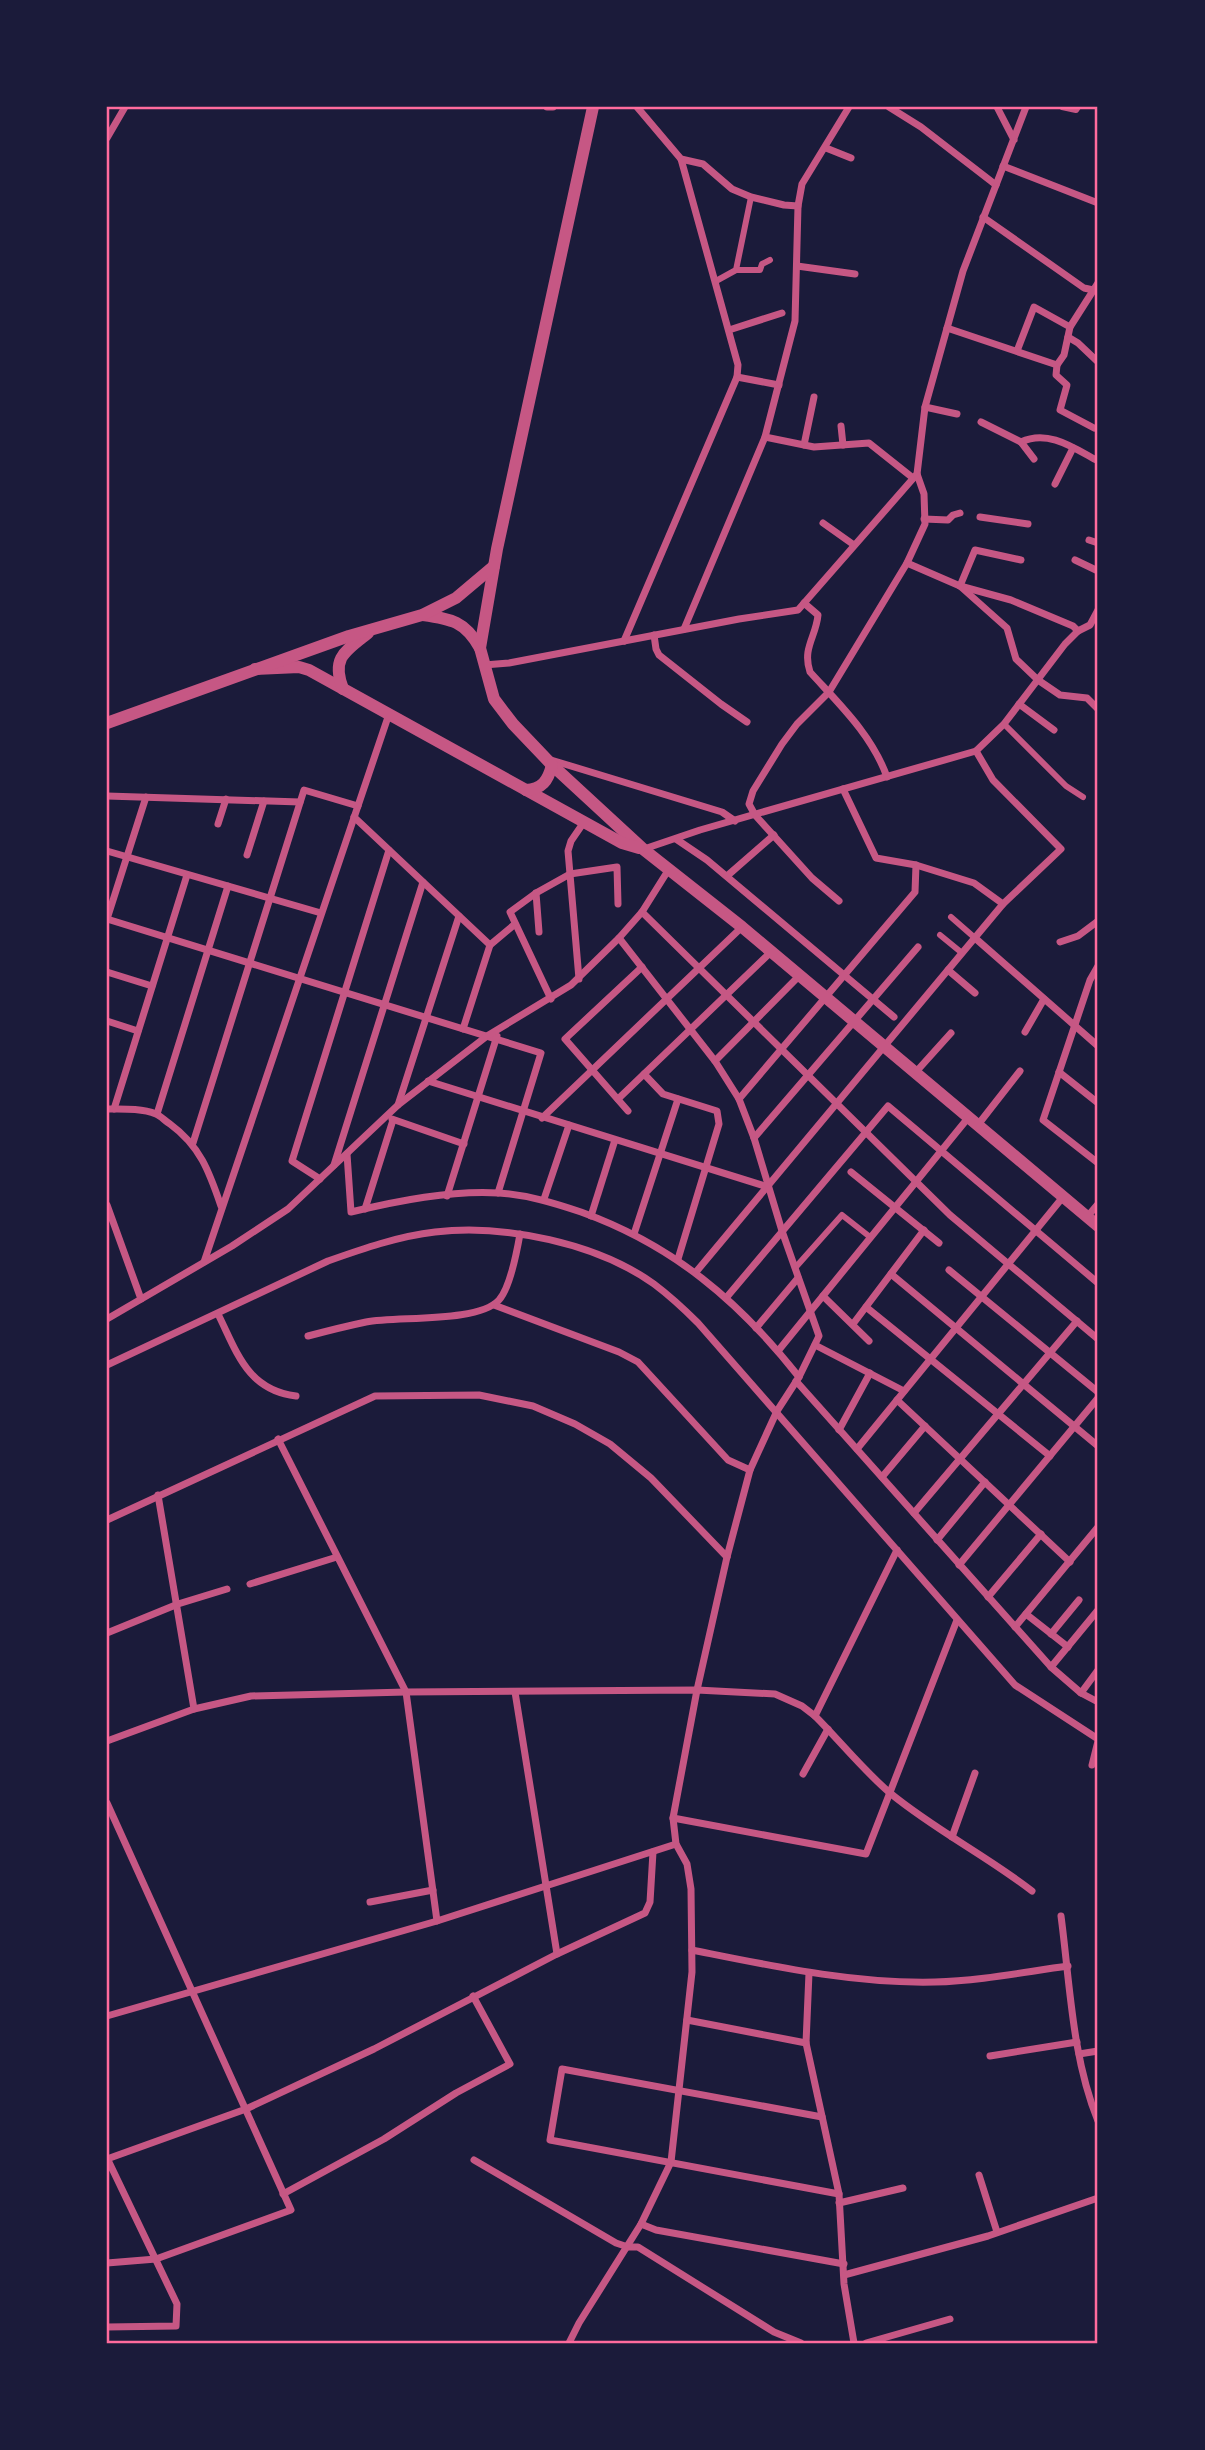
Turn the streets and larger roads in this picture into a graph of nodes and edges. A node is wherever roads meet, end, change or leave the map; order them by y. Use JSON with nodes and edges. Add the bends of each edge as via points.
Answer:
{"nodes":[{"id":1,"x":125,"y":107,"type":"edge"},
{"id":2,"x":547,"y":107,"type":"edge"},
{"id":3,"x":553,"y":107,"type":"edge"},
{"id":4,"x":593,"y":107,"type":"edge"},
{"id":5,"x":636,"y":107,"type":"edge"},
{"id":6,"x":849,"y":107,"type":"edge"},
{"id":7,"x":997,"y":107,"type":"edge"},
{"id":8,"x":1062,"y":107,"type":"edge"},
{"id":9,"x":1078,"y":107,"type":"edge"},
{"id":10,"x":894,"y":108,"type":"edge"},
{"id":11,"x":1026,"y":109,"type":"edge"},
{"id":12,"x":107,"y":138,"type":"edge"},
{"id":13,"x":1014,"y":140,"type":"junction"},
{"id":14,"x":826,"y":148,"type":"junction"},
{"id":15,"x":850,"y":158,"type":"dead end"},
{"id":16,"x":681,"y":159,"type":"junction"},
{"id":17,"x":1003,"y":166,"type":"junction"},
{"id":18,"x":996,"y":185,"type":"junction"},
{"id":19,"x":751,"y":197,"type":"junction"},
{"id":20,"x":1098,"y":203,"type":"edge"},
{"id":21,"x":798,"y":205,"type":"junction"},
{"id":22,"x":983,"y":217,"type":"junction"},
{"id":23,"x":770,"y":260,"type":"dead end"},
{"id":24,"x":797,"y":266,"type":"junction"},
{"id":25,"x":736,"y":270,"type":"junction"},
{"id":26,"x":855,"y":274,"type":"dead end"},
{"id":27,"x":716,"y":281,"type":"junction"},
{"id":28,"x":1097,"y":288,"type":"edge"},
{"id":29,"x":782,"y":313,"type":"dead end"},
{"id":30,"x":1070,"y":327,"type":"junction"},
{"id":31,"x":947,"y":328,"type":"junction"},
{"id":32,"x":729,"y":330,"type":"junction"},
{"id":33,"x":1068,"y":337,"type":"junction"},
{"id":34,"x":1017,"y":351,"type":"junction"},
{"id":35,"x":1098,"y":362,"type":"edge"},
{"id":36,"x":1057,"y":365,"type":"junction"},
{"id":37,"x":737,"y":377,"type":"junction"},
{"id":38,"x":779,"y":385,"type":"junction"},
{"id":39,"x":814,"y":397,"type":"dead end"},
{"id":40,"x":925,"y":407,"type":"junction"},
{"id":41,"x":957,"y":414,"type":"dead end"},
{"id":42,"x":981,"y":422,"type":"dead end"},
{"id":43,"x":841,"y":426,"type":"dead end"},
{"id":44,"x":1094,"y":428,"type":"dead end"},
{"id":45,"x":765,"y":437,"type":"junction"},
{"id":46,"x":1021,"y":442,"type":"junction"},
{"id":47,"x":804,"y":445,"type":"junction"},
{"id":48,"x":843,"y":445,"type":"junction"},
{"id":49,"x":1073,"y":448,"type":"junction"},
{"id":50,"x":1034,"y":459,"type":"dead end"},
{"id":51,"x":1098,"y":461,"type":"edge"},
{"id":52,"x":915,"y":476,"type":"junction"},
{"id":53,"x":1055,"y":484,"type":"dead end"},
{"id":54,"x":960,"y":513,"type":"dead end"},
{"id":55,"x":980,"y":517,"type":"dead end"},
{"id":56,"x":924,"y":519,"type":"junction"},
{"id":57,"x":822,"y":523,"type":"dead end"},
{"id":58,"x":1028,"y":524,"type":"dead end"},
{"id":59,"x":1089,"y":540,"type":"dead end"},
{"id":60,"x":1098,"y":543,"type":"edge"},
{"id":61,"x":854,"y":545,"type":"junction"},
{"id":62,"x":1021,"y":560,"type":"dead end"},
{"id":63,"x":1075,"y":560,"type":"dead end"},
{"id":64,"x":907,"y":564,"type":"junction"},
{"id":65,"x":494,"y":566,"type":"junction"},
{"id":66,"x":1098,"y":570,"type":"edge"},
{"id":67,"x":960,"y":586,"type":"junction"},
{"id":68,"x":804,"y":603,"type":"junction"},
{"id":69,"x":1098,"y":610,"type":"edge"},
{"id":70,"x":422,"y":615,"type":"junction"},
{"id":71,"x":374,"y":629,"type":"junction"},
{"id":72,"x":684,"y":629,"type":"junction"},
{"id":73,"x":1077,"y":631,"type":"junction"},
{"id":74,"x":654,"y":635,"type":"junction"},
{"id":75,"x":624,"y":641,"type":"junction"},
{"id":76,"x":480,"y":648,"type":"junction"},
{"id":77,"x":484,"y":665,"type":"junction"},
{"id":78,"x":254,"y":670,"type":"junction"},
{"id":79,"x":1038,"y":680,"type":"junction"},
{"id":80,"x":343,"y":689,"type":"junction"},
{"id":81,"x":829,"y":692,"type":"junction"},
{"id":82,"x":1019,"y":704,"type":"junction"},
{"id":83,"x":1098,"y":709,"type":"edge"},
{"id":84,"x":389,"y":714,"type":"junction"},
{"id":85,"x":747,"y":722,"type":"dead end"},
{"id":86,"x":107,"y":723,"type":"edge"},
{"id":87,"x":1004,"y":724,"type":"junction"},
{"id":88,"x":1054,"y":730,"type":"dead end"},
{"id":89,"x":976,"y":751,"type":"junction"},
{"id":90,"x":550,"y":762,"type":"junction"},
{"id":91,"x":887,"y":778,"type":"junction"},
{"id":92,"x":843,"y":789,"type":"junction"},
{"id":93,"x":526,"y":790,"type":"junction"},
{"id":94,"x":107,"y":796,"type":"edge"},
{"id":95,"x":146,"y":797,"type":"junction"},
{"id":96,"x":1083,"y":797,"type":"dead end"},
{"id":97,"x":226,"y":799,"type":"junction"},
{"id":98,"x":264,"y":801,"type":"junction"},
{"id":99,"x":300,"y":802,"type":"junction"},
{"id":100,"x":358,"y":806,"type":"junction"},
{"id":101,"x":755,"y":815,"type":"junction"},
{"id":102,"x":354,"y":817,"type":"junction"},
{"id":103,"x":735,"y":821,"type":"junction"},
{"id":104,"x":584,"y":822,"type":"junction"},
{"id":105,"x":218,"y":824,"type":"dead end"},
{"id":106,"x":774,"y":835,"type":"junction"},
{"id":107,"x":676,"y":839,"type":"junction"},
{"id":108,"x":643,"y":849,"type":"junction"},
{"id":109,"x":388,"y":850,"type":"junction"},
{"id":110,"x":107,"y":851,"type":"edge"},
{"id":111,"x":247,"y":855,"type":"dead end"},
{"id":112,"x":127,"y":857,"type":"junction"},
{"id":113,"x":916,"y":865,"type":"junction"},
{"id":114,"x":669,"y":869,"type":"junction"},
{"id":115,"x":187,"y":874,"type":"junction"},
{"id":116,"x":570,"y":874,"type":"junction"},
{"id":117,"x":727,"y":876,"type":"junction"},
{"id":118,"x":423,"y":882,"type":"junction"},
{"id":119,"x":228,"y":886,"type":"junction"},
{"id":120,"x":536,"y":893,"type":"junction"},
{"id":121,"x":270,"y":899,"type":"junction"},
{"id":122,"x":839,"y":901,"type":"dead end"},
{"id":123,"x":618,"y":904,"type":"dead end"},
{"id":124,"x":1003,"y":904,"type":"junction"},
{"id":125,"x":642,"y":912,"type":"junction"},
{"id":126,"x":321,"y":914,"type":"junction"},
{"id":127,"x":459,"y":916,"type":"junction"},
{"id":128,"x":951,"y":917,"type":"dead end"},
{"id":129,"x":107,"y":919,"type":"edge"},
{"id":130,"x":1098,"y":922,"type":"edge"},
{"id":131,"x":515,"y":923,"type":"junction"},
{"id":132,"x":741,"y":927,"type":"junction"},
{"id":133,"x":539,"y":932,"type":"dead end"},
{"id":134,"x":940,"y":935,"type":"dead end"},
{"id":135,"x":167,"y":937,"type":"junction"},
{"id":136,"x":975,"y":938,"type":"junction"},
{"id":137,"x":622,"y":941,"type":"junction"},
{"id":138,"x":1060,"y":942,"type":"dead end"},
{"id":139,"x":490,"y":945,"type":"junction"},
{"id":140,"x":918,"y":947,"type":"dead end"},
{"id":141,"x":208,"y":950,"type":"junction"},
{"id":142,"x":771,"y":952,"type":"junction"},
{"id":143,"x":962,"y":953,"type":"junction"},
{"id":144,"x":250,"y":963,"type":"junction"},
{"id":145,"x":1098,"y":966,"type":"edge"},
{"id":146,"x":642,"y":967,"type":"junction"},
{"id":147,"x":699,"y":968,"type":"junction"},
{"id":148,"x":948,"y":970,"type":"junction"},
{"id":149,"x":107,"y":972,"type":"edge"},
{"id":150,"x":844,"y":975,"type":"junction"},
{"id":151,"x":799,"y":976,"type":"junction"},
{"id":152,"x":299,"y":978,"type":"junction"},
{"id":153,"x":579,"y":979,"type":"junction"},
{"id":154,"x":1090,"y":980,"type":"junction"},
{"id":155,"x":152,"y":986,"type":"junction"},
{"id":156,"x":1098,"y":986,"type":"edge"},
{"id":157,"x":343,"y":992,"type":"junction"},
{"id":158,"x":975,"y":993,"type":"dead end"},
{"id":159,"x":726,"y":995,"type":"junction"},
{"id":160,"x":824,"y":998,"type":"junction"},
{"id":161,"x":551,"y":999,"type":"junction"},
{"id":162,"x":667,"y":999,"type":"junction"},
{"id":163,"x":1044,"y":999,"type":"junction"},
{"id":164,"x":873,"y":1000,"type":"junction"},
{"id":165,"x":384,"y":1005,"type":"junction"},
{"id":166,"x":894,"y":1017,"type":"dead end"},
{"id":167,"x":426,"y":1018,"type":"junction"},
{"id":168,"x":107,"y":1021,"type":"edge"},
{"id":169,"x":754,"y":1022,"type":"junction"},
{"id":170,"x":853,"y":1022,"type":"junction"},
{"id":171,"x":1075,"y":1027,"type":"junction"},
{"id":172,"x":463,"y":1029,"type":"junction"},
{"id":173,"x":499,"y":1030,"type":"junction"},
{"id":174,"x":690,"y":1030,"type":"junction"},
{"id":175,"x":138,"y":1031,"type":"junction"},
{"id":176,"x":1025,"y":1032,"type":"dead end"},
{"id":177,"x":951,"y":1033,"type":"dead end"},
{"id":178,"x":487,"y":1036,"type":"junction"},
{"id":179,"x":496,"y":1039,"type":"junction"},
{"id":180,"x":1098,"y":1046,"type":"edge"},
{"id":181,"x":884,"y":1048,"type":"junction"},
{"id":182,"x":781,"y":1049,"type":"junction"},
{"id":183,"x":715,"y":1061,"type":"junction"},
{"id":184,"x":592,"y":1070,"type":"junction"},
{"id":185,"x":1020,"y":1071,"type":"dead end"},
{"id":186,"x":1059,"y":1072,"type":"junction"},
{"id":187,"x":644,"y":1074,"type":"junction"},
{"id":188,"x":915,"y":1074,"type":"junction"},
{"id":189,"x":808,"y":1076,"type":"junction"},
{"id":190,"x":428,"y":1082,"type":"junction"},
{"id":191,"x":478,"y":1097,"type":"junction"},
{"id":192,"x":618,"y":1099,"type":"junction"},
{"id":193,"x":678,"y":1099,"type":"junction"},
{"id":194,"x":739,"y":1100,"type":"junction"},
{"id":195,"x":1098,"y":1103,"type":"edge"},
{"id":196,"x":837,"y":1104,"type":"junction"},
{"id":197,"x":398,"y":1105,"type":"junction"},
{"id":198,"x":110,"y":1109,"type":"edge"},
{"id":199,"x":523,"y":1111,"type":"junction"},
{"id":200,"x":628,"y":1111,"type":"dead end"},
{"id":201,"x":157,"y":1114,"type":"junction"},
{"id":202,"x":390,"y":1118,"type":"junction"},
{"id":203,"x":542,"y":1118,"type":"junction"},
{"id":204,"x":973,"y":1122,"type":"junction"},
{"id":205,"x":569,"y":1125,"type":"junction"},
{"id":206,"x":865,"y":1132,"type":"junction"},
{"id":207,"x":754,"y":1138,"type":"junction"},
{"id":208,"x":615,"y":1140,"type":"junction"},
{"id":209,"x":193,"y":1143,"type":"junction"},
{"id":210,"x":464,"y":1144,"type":"junction"},
{"id":211,"x":941,"y":1151,"type":"junction"},
{"id":212,"x":347,"y":1154,"type":"junction"},
{"id":213,"x":660,"y":1154,"type":"junction"},
{"id":214,"x":1098,"y":1163,"type":"edge"},
{"id":215,"x":334,"y":1166,"type":"junction"},
{"id":216,"x":706,"y":1168,"type":"junction"},
{"id":217,"x":851,"y":1172,"type":"dead end"},
{"id":218,"x":320,"y":1178,"type":"junction"},
{"id":219,"x":916,"y":1182,"type":"junction"},
{"id":220,"x":768,"y":1187,"type":"junction"},
{"id":221,"x":498,"y":1193,"type":"junction"},
{"id":222,"x":447,"y":1196,"type":"junction"},
{"id":223,"x":1063,"y":1197,"type":"junction"},
{"id":224,"x":544,"y":1199,"type":"junction"},
{"id":225,"x":1098,"y":1204,"type":"edge"},
{"id":226,"x":107,"y":1205,"type":"edge"},
{"id":227,"x":221,"y":1206,"type":"junction"},
{"id":228,"x":895,"y":1207,"type":"junction"},
{"id":229,"x":365,"y":1209,"type":"junction"},
{"id":230,"x":591,"y":1216,"type":"junction"},
{"id":231,"x":1087,"y":1217,"type":"junction"},
{"id":232,"x":1098,"y":1226,"type":"edge"},
{"id":233,"x":924,"y":1230,"type":"junction"},
{"id":234,"x":1035,"y":1230,"type":"junction"},
{"id":235,"x":782,"y":1231,"type":"junction"},
{"id":236,"x":520,"y":1234,"type":"junction"},
{"id":237,"x":634,"y":1234,"type":"junction"},
{"id":238,"x":870,"y":1237,"type":"junction"},
{"id":239,"x":939,"y":1243,"type":"dead end"},
{"id":240,"x":678,"y":1259,"type":"junction"},
{"id":241,"x":203,"y":1263,"type":"junction"},
{"id":242,"x":1008,"y":1264,"type":"junction"},
{"id":243,"x":795,"y":1268,"type":"junction"},
{"id":244,"x":949,"y":1270,"type":"dead end"},
{"id":245,"x":696,"y":1272,"type":"junction"},
{"id":246,"x":891,"y":1274,"type":"junction"},
{"id":247,"x":798,"y":1278,"type":"junction"},
{"id":248,"x":1098,"y":1283,"type":"edge"},
{"id":249,"x":823,"y":1296,"type":"junction"},
{"id":250,"x":982,"y":1296,"type":"junction"},
{"id":251,"x":726,"y":1298,"type":"junction"},
{"id":252,"x":141,"y":1299,"type":"junction"},
{"id":253,"x":494,"y":1305,"type":"junction"},
{"id":254,"x":866,"y":1307,"type":"junction"},
{"id":255,"x":810,"y":1311,"type":"junction"},
{"id":256,"x":218,"y":1314,"type":"junction"},
{"id":257,"x":107,"y":1319,"type":"edge"},
{"id":258,"x":1077,"y":1321,"type":"junction"},
{"id":259,"x":853,"y":1324,"type":"junction"},
{"id":260,"x":756,"y":1328,"type":"junction"},
{"id":261,"x":956,"y":1328,"type":"junction"},
{"id":262,"x":308,"y":1336,"type":"dead end"},
{"id":263,"x":1098,"y":1339,"type":"edge"},
{"id":264,"x":869,"y":1340,"type":"dead end"},
{"id":265,"x":816,"y":1345,"type":"junction"},
{"id":266,"x":778,"y":1351,"type":"junction"},
{"id":267,"x":1050,"y":1353,"type":"junction"},
{"id":268,"x":930,"y":1359,"type":"junction"},
{"id":269,"x":107,"y":1365,"type":"edge"},
{"id":270,"x":870,"y":1373,"type":"junction"},
{"id":271,"x":797,"y":1379,"type":"junction"},
{"id":272,"x":1024,"y":1384,"type":"junction"},
{"id":273,"x":904,"y":1391,"type":"junction"},
{"id":274,"x":1098,"y":1392,"type":"edge"},
{"id":275,"x":296,"y":1396,"type":"dead end"},
{"id":276,"x":1098,"y":1398,"type":"edge"},
{"id":277,"x":897,"y":1400,"type":"junction"},
{"id":278,"x":777,"y":1411,"type":"junction"},
{"id":279,"x":998,"y":1414,"type":"junction"},
{"id":280,"x":925,"y":1426,"type":"junction"},
{"id":281,"x":1075,"y":1426,"type":"junction"},
{"id":282,"x":839,"y":1430,"type":"junction"},
{"id":283,"x":278,"y":1439,"type":"junction"},
{"id":284,"x":1098,"y":1446,"type":"edge"},
{"id":285,"x":857,"y":1450,"type":"junction"},
{"id":286,"x":1050,"y":1457,"type":"junction"},
{"id":287,"x":960,"y":1459,"type":"junction"},
{"id":288,"x":750,"y":1471,"type":"junction"},
{"id":289,"x":881,"y":1477,"type":"junction"},
{"id":290,"x":985,"y":1482,"type":"junction"},
{"id":291,"x":158,"y":1495,"type":"junction"},
{"id":292,"x":1009,"y":1505,"type":"junction"},
{"id":293,"x":914,"y":1513,"type":"junction"},
{"id":294,"x":107,"y":1520,"type":"edge"},
{"id":295,"x":1098,"y":1527,"type":"edge"},
{"id":296,"x":1041,"y":1534,"type":"junction"},
{"id":297,"x":937,"y":1540,"type":"junction"},
{"id":298,"x":897,"y":1550,"type":"junction"},
{"id":299,"x":337,"y":1556,"type":"junction"},
{"id":300,"x":727,"y":1557,"type":"junction"},
{"id":301,"x":1070,"y":1562,"type":"junction"},
{"id":302,"x":959,"y":1565,"type":"junction"},
{"id":303,"x":250,"y":1584,"type":"dead end"},
{"id":304,"x":228,"y":1589,"type":"dead end"},
{"id":305,"x":988,"y":1597,"type":"junction"},
{"id":306,"x":1079,"y":1600,"type":"dead end"},
{"id":307,"x":178,"y":1604,"type":"junction"},
{"id":308,"x":1098,"y":1610,"type":"edge"},
{"id":309,"x":1026,"y":1614,"type":"junction"},
{"id":310,"x":957,"y":1620,"type":"junction"},
{"id":311,"x":1015,"y":1628,"type":"junction"},
{"id":312,"x":107,"y":1633,"type":"edge"},
{"id":313,"x":1051,"y":1634,"type":"junction"},
{"id":314,"x":1068,"y":1647,"type":"junction"},
{"id":315,"x":1051,"y":1668,"type":"junction"},
{"id":316,"x":1098,"y":1670,"type":"edge"},
{"id":317,"x":696,"y":1690,"type":"junction"},
{"id":318,"x":406,"y":1692,"type":"junction"},
{"id":319,"x":515,"y":1692,"type":"junction"},
{"id":320,"x":1081,"y":1693,"type":"junction"},
{"id":321,"x":1098,"y":1702,"type":"edge"},
{"id":322,"x":194,"y":1709,"type":"junction"},
{"id":323,"x":815,"y":1716,"type":"junction"},
{"id":324,"x":828,"y":1729,"type":"junction"},
{"id":325,"x":1098,"y":1740,"type":"edge"},
{"id":326,"x":107,"y":1741,"type":"edge"},
{"id":327,"x":1092,"y":1765,"type":"dead end"},
{"id":328,"x":975,"y":1773,"type":"dead end"},
{"id":329,"x":803,"y":1774,"type":"dead end"},
{"id":330,"x":890,"y":1793,"type":"junction"},
{"id":331,"x":107,"y":1802,"type":"edge"},
{"id":332,"x":673,"y":1818,"type":"junction"},
{"id":333,"x":952,"y":1837,"type":"junction"},
{"id":334,"x":676,"y":1844,"type":"junction"},
{"id":335,"x":653,"y":1852,"type":"junction"},
{"id":336,"x":546,"y":1885,"type":"junction"},
{"id":337,"x":433,"y":1890,"type":"junction"},
{"id":338,"x":1032,"y":1891,"type":"dead end"},
{"id":339,"x":370,"y":1902,"type":"dead end"},
{"id":340,"x":1061,"y":1916,"type":"dead end"},
{"id":341,"x":437,"y":1922,"type":"junction"},
{"id":342,"x":692,"y":1950,"type":"junction"},
{"id":343,"x":557,"y":1954,"type":"junction"},
{"id":344,"x":1068,"y":1966,"type":"junction"},
{"id":345,"x":809,"y":1973,"type":"junction"},
{"id":346,"x":194,"y":1992,"type":"junction"},
{"id":347,"x":473,"y":1996,"type":"junction"},
{"id":348,"x":107,"y":2016,"type":"edge"},
{"id":349,"x":687,"y":2020,"type":"junction"},
{"id":350,"x":1077,"y":2042,"type":"junction"},
{"id":351,"x":806,"y":2043,"type":"junction"},
{"id":352,"x":1098,"y":2051,"type":"edge"},
{"id":353,"x":1079,"y":2054,"type":"junction"},
{"id":354,"x":990,"y":2056,"type":"dead end"},
{"id":355,"x":679,"y":2091,"type":"junction"},
{"id":356,"x":246,"y":2109,"type":"junction"},
{"id":357,"x":822,"y":2117,"type":"junction"},
{"id":358,"x":1098,"y":2121,"type":"edge"},
{"id":359,"x":107,"y":2159,"type":"edge"},
{"id":360,"x":474,"y":2160,"type":"dead end"},
{"id":361,"x":671,"y":2162,"type":"junction"},
{"id":362,"x":979,"y":2175,"type":"dead end"},
{"id":363,"x":903,"y":2188,"type":"dead end"},
{"id":364,"x":283,"y":2193,"type":"junction"},
{"id":365,"x":839,"y":2194,"type":"junction"},
{"id":366,"x":1098,"y":2199,"type":"edge"},
{"id":367,"x":839,"y":2203,"type":"junction"},
{"id":368,"x":641,"y":2224,"type":"junction"},
{"id":369,"x":997,"y":2232,"type":"junction"},
{"id":370,"x":628,"y":2248,"type":"junction"},
{"id":371,"x":156,"y":2259,"type":"junction"},
{"id":372,"x":107,"y":2263,"type":"edge"},
{"id":373,"x":845,"y":2264,"type":"junction"},
{"id":374,"x":844,"y":2275,"type":"junction"},
{"id":375,"x":950,"y":2319,"type":"dead end"},
{"id":376,"x":107,"y":2327,"type":"edge"},
{"id":377,"x":569,"y":2343,"type":"edge"},
{"id":378,"x":801,"y":2343,"type":"edge"},
{"id":379,"x":854,"y":2343,"type":"edge"},
{"id":380,"x":866,"y":2343,"type":"edge"}],
"edges":[{"from":1,"to":12,"type":"street"},
{"from":2,"to":3,"type":"street"},
{"from":4,"to":65,"type":"street"},
{"from":5,"to":16,"type":"street"},
{"from":6,"to":14,"type":"street"},
{"from":7,"to":13,"type":"street"},
{"from":8,"to":9,"type":"street"},
{"from":10,"to":18,"type":"street"},
{"from":11,"to":13,"type":"street"},
{"from":13,"to":17,"type":"street"},
{"from":14,"to":15,"type":"street"},
{"from":14,"to":21,"type":"street","via":[[802,184]]},
{"from":16,"to":19,"type":"street","via":[[703,164],[732,189]]},
{"from":16,"to":27,"type":"street"},
{"from":17,"to":18,"type":"street"},
{"from":17,"to":20,"type":"street"},
{"from":18,"to":22,"type":"street"},
{"from":19,"to":21,"type":"street"},
{"from":19,"to":25,"type":"street"},
{"from":21,"to":24,"type":"street"},
{"from":22,"to":28,"type":"street","via":[[1084,288]]},
{"from":22,"to":31,"type":"street"},
{"from":23,"to":25,"type":"street","via":[[760,270]]},
{"from":24,"to":26,"type":"street"},
{"from":24,"to":38,"type":"street","via":[[795,321]]},
{"from":25,"to":27,"type":"street"},
{"from":27,"to":32,"type":"street"},
{"from":28,"to":30,"type":"street"},
{"from":29,"to":32,"type":"street"},
{"from":30,"to":33,"type":"street"},
{"from":30,"to":34,"type":"street","via":[[1034,307]]},
{"from":31,"to":34,"type":"street"},
{"from":31,"to":40,"type":"street"},
{"from":32,"to":37,"type":"street"},
{"from":33,"to":35,"type":"street"},
{"from":33,"to":36,"type":"street"},
{"from":34,"to":36,"type":"street"},
{"from":36,"to":44,"type":"street","via":[[1056,375],[1067,385],[1060,410]]},
{"from":37,"to":38,"type":"street"},
{"from":37,"to":75,"type":"street"},
{"from":38,"to":45,"type":"street"},
{"from":39,"to":47,"type":"street"},
{"from":40,"to":41,"type":"street"},
{"from":40,"to":52,"type":"street"},
{"from":42,"to":46,"type":"street"},
{"from":43,"to":48,"type":"street"},
{"from":45,"to":47,"type":"street"},
{"from":45,"to":72,"type":"street"},
{"from":46,"to":49,"type":"street","via":[[1045,436]]},
{"from":46,"to":50,"type":"street"},
{"from":47,"to":48,"type":"street"},
{"from":48,"to":52,"type":"street","via":[[869,443]]},
{"from":49,"to":51,"type":"street"},
{"from":49,"to":53,"type":"street"},
{"from":52,"to":56,"type":"street","via":[[924,494]]},
{"from":52,"to":61,"type":"street"},
{"from":54,"to":56,"type":"street","via":[[948,520]]},
{"from":55,"to":58,"type":"street"},
{"from":56,"to":64,"type":"street"},
{"from":57,"to":61,"type":"street"},
{"from":59,"to":60,"type":"street"},
{"from":61,"to":68,"type":"street"},
{"from":62,"to":67,"type":"street","via":[[975,550]]},
{"from":63,"to":66,"type":"street"},
{"from":64,"to":67,"type":"street"},
{"from":64,"to":81,"type":"street"},
{"from":65,"to":70,"type":"street","via":[[456,598]]},
{"from":65,"to":76,"type":"street"},
{"from":67,"to":73,"type":"street","via":[[1011,600]]},
{"from":67,"to":79,"type":"street","via":[[1007,628],[1016,659]]},
{"from":68,"to":72,"type":"street","via":[[798,610]]},
{"from":68,"to":81,"type":"street","via":[[818,615],[807,662]]},
{"from":69,"to":73,"type":"street","via":[[1090,625]]},
{"from":70,"to":71,"type":"street"},
{"from":70,"to":76,"type":"street","via":[[461,624]]},
{"from":71,"to":78,"type":"street"},
{"from":71,"to":80,"type":"street","via":[[340,658],[337,667]]},
{"from":72,"to":74,"type":"street"},
{"from":73,"to":79,"type":"street"},
{"from":74,"to":75,"type":"street"},
{"from":74,"to":85,"type":"street","via":[[659,654]]},
{"from":75,"to":77,"type":"street"},
{"from":76,"to":77,"type":"street"},
{"from":77,"to":90,"type":"street","via":[[494,698]]},
{"from":78,"to":80,"type":"street","via":[[299,667]]},
{"from":78,"to":86,"type":"street"},
{"from":79,"to":82,"type":"street"},
{"from":79,"to":83,"type":"street","via":[[1060,695],[1087,698]]},
{"from":80,"to":84,"type":"street"},
{"from":81,"to":91,"type":"street","via":[[879,755]]},
{"from":81,"to":101,"type":"street","via":[[797,724],[752,792],[749,804]]},
{"from":82,"to":87,"type":"street"},
{"from":82,"to":88,"type":"street"},
{"from":84,"to":93,"type":"street"},
{"from":84,"to":100,"type":"street"},
{"from":87,"to":89,"type":"street"},
{"from":87,"to":96,"type":"street"},
{"from":89,"to":91,"type":"street"},
{"from":89,"to":124,"type":"street","via":[[993,779],[1061,849]]},
{"from":90,"to":93,"type":"street","via":[[544,784]]},
{"from":90,"to":103,"type":"street","via":[[722,812]]},
{"from":90,"to":108,"type":"street"},
{"from":91,"to":92,"type":"street"},
{"from":92,"to":101,"type":"street"},
{"from":92,"to":113,"type":"street","via":[[876,858]]},
{"from":93,"to":104,"type":"street"},
{"from":94,"to":95,"type":"street"},
{"from":95,"to":97,"type":"street"},
{"from":95,"to":112,"type":"street"},
{"from":97,"to":98,"type":"street"},
{"from":97,"to":105,"type":"street"},
{"from":98,"to":99,"type":"street"},
{"from":98,"to":111,"type":"street"},
{"from":99,"to":100,"type":"street","via":[[304,790]]},
{"from":99,"to":121,"type":"street"},
{"from":100,"to":102,"type":"street"},
{"from":101,"to":103,"type":"street"},
{"from":101,"to":106,"type":"street"},
{"from":102,"to":109,"type":"street"},
{"from":102,"to":126,"type":"street"},
{"from":103,"to":107,"type":"street"},
{"from":104,"to":108,"type":"street","via":[[622,844]]},
{"from":104,"to":116,"type":"street","via":[[568,851]]},
{"from":106,"to":117,"type":"street"},
{"from":106,"to":122,"type":"street"},
{"from":107,"to":108,"type":"street"},
{"from":107,"to":117,"type":"street"},
{"from":108,"to":114,"type":"street"},
{"from":109,"to":118,"type":"street"},
{"from":109,"to":157,"type":"street"},
{"from":110,"to":112,"type":"street"},
{"from":112,"to":115,"type":"street"},
{"from":112,"to":129,"type":"street"},
{"from":113,"to":124,"type":"street","via":[[974,883]]},
{"from":113,"to":150,"type":"street","via":[[915,892]]},
{"from":114,"to":125,"type":"street"},
{"from":114,"to":132,"type":"street"},
{"from":115,"to":119,"type":"street"},
{"from":115,"to":135,"type":"street"},
{"from":116,"to":120,"type":"street"},
{"from":116,"to":123,"type":"street","via":[[617,867]]},
{"from":116,"to":153,"type":"street"},
{"from":117,"to":150,"type":"street"},
{"from":118,"to":127,"type":"street"},
{"from":118,"to":165,"type":"street"},
{"from":119,"to":121,"type":"street"},
{"from":119,"to":141,"type":"street"},
{"from":120,"to":131,"type":"street","via":[[510,912]]},
{"from":120,"to":133,"type":"street"},
{"from":121,"to":126,"type":"street"},
{"from":121,"to":144,"type":"street"},
{"from":124,"to":136,"type":"street"},
{"from":125,"to":137,"type":"street"},
{"from":125,"to":147,"type":"street"},
{"from":126,"to":152,"type":"street"},
{"from":127,"to":139,"type":"street"},
{"from":127,"to":167,"type":"street"},
{"from":128,"to":136,"type":"street"},
{"from":129,"to":135,"type":"street"},
{"from":130,"to":138,"type":"street"},
{"from":131,"to":139,"type":"street"},
{"from":131,"to":161,"type":"street"},
{"from":132,"to":142,"type":"street"},
{"from":132,"to":147,"type":"street"},
{"from":134,"to":143,"type":"street"},
{"from":135,"to":141,"type":"street"},
{"from":135,"to":155,"type":"street"},
{"from":136,"to":143,"type":"street"},
{"from":136,"to":163,"type":"street"},
{"from":137,"to":146,"type":"street"},
{"from":137,"to":153,"type":"street"},
{"from":139,"to":172,"type":"street"},
{"from":140,"to":164,"type":"street"},
{"from":141,"to":144,"type":"street"},
{"from":141,"to":201,"type":"street"},
{"from":142,"to":151,"type":"street"},
{"from":142,"to":159,"type":"street"},
{"from":143,"to":148,"type":"street"},
{"from":144,"to":152,"type":"street"},
{"from":144,"to":209,"type":"street"},
{"from":145,"to":154,"type":"street"},
{"from":146,"to":162,"type":"street"},
{"from":146,"to":184,"type":"street","via":[[565,1039]]},
{"from":147,"to":159,"type":"street"},
{"from":147,"to":162,"type":"street"},
{"from":148,"to":158,"type":"street"},
{"from":148,"to":181,"type":"street"},
{"from":149,"to":155,"type":"street"},
{"from":150,"to":160,"type":"street"},
{"from":150,"to":164,"type":"street"},
{"from":151,"to":160,"type":"street"},
{"from":151,"to":169,"type":"street"},
{"from":152,"to":157,"type":"street"},
{"from":152,"to":227,"type":"street"},
{"from":153,"to":161,"type":"street"},
{"from":154,"to":156,"type":"street"},
{"from":154,"to":171,"type":"street"},
{"from":155,"to":175,"type":"street"},
{"from":157,"to":165,"type":"street"},
{"from":157,"to":218,"type":"street","via":[[292,1161]]},
{"from":159,"to":169,"type":"street"},
{"from":159,"to":174,"type":"street"},
{"from":160,"to":170,"type":"street"},
{"from":160,"to":182,"type":"street"},
{"from":161,"to":173,"type":"street"},
{"from":162,"to":174,"type":"street"},
{"from":162,"to":184,"type":"street"},
{"from":163,"to":171,"type":"street"},
{"from":163,"to":176,"type":"street"},
{"from":164,"to":166,"type":"street"},
{"from":164,"to":170,"type":"street"},
{"from":165,"to":167,"type":"street"},
{"from":165,"to":215,"type":"street"},
{"from":167,"to":172,"type":"street"},
{"from":167,"to":197,"type":"street"},
{"from":168,"to":175,"type":"street"},
{"from":169,"to":182,"type":"street"},
{"from":169,"to":183,"type":"street"},
{"from":170,"to":181,"type":"street"},
{"from":170,"to":189,"type":"street"},
{"from":171,"to":180,"type":"street"},
{"from":171,"to":186,"type":"street"},
{"from":172,"to":178,"type":"street"},
{"from":173,"to":178,"type":"street"},
{"from":173,"to":179,"type":"street"},
{"from":174,"to":183,"type":"street"},
{"from":174,"to":187,"type":"street"},
{"from":175,"to":198,"type":"street"},
{"from":177,"to":188,"type":"street"},
{"from":178,"to":179,"type":"street"},
{"from":178,"to":190,"type":"street"},
{"from":179,"to":191,"type":"street"},
{"from":179,"to":199,"type":"street","via":[[541,1053]]},
{"from":181,"to":188,"type":"street"},
{"from":181,"to":196,"type":"street"},
{"from":182,"to":189,"type":"street"},
{"from":182,"to":194,"type":"street"},
{"from":183,"to":194,"type":"street"},
{"from":184,"to":192,"type":"street"},
{"from":184,"to":203,"type":"street"},
{"from":185,"to":204,"type":"street"},
{"from":186,"to":195,"type":"street"},
{"from":186,"to":214,"type":"street","via":[[1044,1120]]},
{"from":187,"to":192,"type":"street"},
{"from":187,"to":193,"type":"street","via":[[663,1094]]},
{"from":188,"to":204,"type":"street"},
{"from":189,"to":196,"type":"street"},
{"from":189,"to":207,"type":"street"},
{"from":190,"to":191,"type":"street"},
{"from":190,"to":197,"type":"street"},
{"from":191,"to":199,"type":"street"},
{"from":191,"to":210,"type":"street"},
{"from":192,"to":200,"type":"street"},
{"from":193,"to":213,"type":"street"},
{"from":193,"to":216,"type":"street","via":[[717,1111],[719,1124]]},
{"from":194,"to":207,"type":"street"},
{"from":196,"to":206,"type":"street"},
{"from":196,"to":220,"type":"street"},
{"from":197,"to":202,"type":"street"},
{"from":198,"to":201,"type":"street"},
{"from":199,"to":203,"type":"street"},
{"from":199,"to":221,"type":"street"},
{"from":201,"to":209,"type":"street"},
{"from":202,"to":210,"type":"street"},
{"from":202,"to":212,"type":"street"},
{"from":202,"to":229,"type":"street"},
{"from":203,"to":205,"type":"street"},
{"from":204,"to":211,"type":"street"},
{"from":204,"to":223,"type":"street"},
{"from":205,"to":208,"type":"street"},
{"from":205,"to":224,"type":"street"},
{"from":206,"to":211,"type":"street","via":[[888,1106]]},
{"from":206,"to":219,"type":"street"},
{"from":206,"to":235,"type":"street"},
{"from":207,"to":220,"type":"street"},
{"from":208,"to":213,"type":"street"},
{"from":208,"to":230,"type":"street"},
{"from":209,"to":227,"type":"street"},
{"from":210,"to":222,"type":"street"},
{"from":211,"to":219,"type":"street"},
{"from":211,"to":234,"type":"street"},
{"from":212,"to":215,"type":"street"},
{"from":212,"to":229,"type":"street","via":[[351,1212]]},
{"from":213,"to":216,"type":"street"},
{"from":213,"to":237,"type":"street"},
{"from":215,"to":218,"type":"street"},
{"from":216,"to":220,"type":"street"},
{"from":216,"to":240,"type":"street"},
{"from":217,"to":228,"type":"street"},
{"from":218,"to":241,"type":"street","via":[[288,1209]]},
{"from":219,"to":228,"type":"street"},
{"from":219,"to":242,"type":"street"},
{"from":220,"to":235,"type":"street"},
{"from":220,"to":245,"type":"street"},
{"from":221,"to":222,"type":"street"},
{"from":221,"to":224,"type":"street"},
{"from":222,"to":229,"type":"street"},
{"from":223,"to":231,"type":"street"},
{"from":223,"to":234,"type":"street"},
{"from":224,"to":230,"type":"street"},
{"from":225,"to":231,"type":"street"},
{"from":226,"to":252,"type":"street"},
{"from":227,"to":241,"type":"street"},
{"from":228,"to":233,"type":"street"},
{"from":228,"to":238,"type":"street"},
{"from":230,"to":237,"type":"street"},
{"from":231,"to":232,"type":"street"},
{"from":233,"to":239,"type":"street"},
{"from":233,"to":246,"type":"street"},
{"from":234,"to":242,"type":"street"},
{"from":234,"to":248,"type":"street"},
{"from":235,"to":243,"type":"street"},
{"from":235,"to":251,"type":"street"},
{"from":236,"to":253,"type":"street","via":[[501,1298]]},
{"from":236,"to":256,"type":"street","via":[[435,1232],[365,1247]]},
{"from":236,"to":278,"type":"street","via":[[578,1247],[654,1284],[698,1323]]},
{"from":237,"to":240,"type":"street"},
{"from":238,"to":243,"type":"street","via":[[842,1215]]},
{"from":238,"to":249,"type":"street"},
{"from":240,"to":245,"type":"street"},
{"from":241,"to":252,"type":"street"},
{"from":242,"to":250,"type":"street"},
{"from":242,"to":258,"type":"street"},
{"from":243,"to":247,"type":"street"},
{"from":244,"to":250,"type":"street"},
{"from":245,"to":251,"type":"street"},
{"from":246,"to":254,"type":"street"},
{"from":246,"to":261,"type":"street"},
{"from":247,"to":255,"type":"street"},
{"from":247,"to":260,"type":"street"},
{"from":249,"to":255,"type":"street"},
{"from":249,"to":259,"type":"street"},
{"from":250,"to":261,"type":"street"},
{"from":250,"to":267,"type":"street"},
{"from":251,"to":260,"type":"street"},
{"from":252,"to":257,"type":"street"},
{"from":253,"to":262,"type":"street","via":[[465,1315],[367,1322]]},
{"from":253,"to":288,"type":"street","via":[[638,1362],[728,1461]]},
{"from":254,"to":259,"type":"street"},
{"from":254,"to":268,"type":"street"},
{"from":255,"to":265,"type":"street","via":[[819,1336]]},
{"from":255,"to":266,"type":"street"},
{"from":256,"to":269,"type":"street"},
{"from":256,"to":275,"type":"street","via":[[247,1372],[257,1382]]},
{"from":258,"to":263,"type":"street"},
{"from":258,"to":267,"type":"street"},
{"from":259,"to":264,"type":"street"},
{"from":260,"to":266,"type":"street"},
{"from":261,"to":268,"type":"street"},
{"from":261,"to":272,"type":"street"},
{"from":265,"to":270,"type":"street"},
{"from":265,"to":271,"type":"street"},
{"from":266,"to":271,"type":"street"},
{"from":267,"to":272,"type":"street"},
{"from":267,"to":274,"type":"street"},
{"from":268,"to":273,"type":"street"},
{"from":268,"to":279,"type":"street"},
{"from":270,"to":273,"type":"street"},
{"from":270,"to":282,"type":"street"},
{"from":271,"to":278,"type":"street"},
{"from":271,"to":282,"type":"street"},
{"from":272,"to":279,"type":"street"},
{"from":272,"to":281,"type":"street"},
{"from":273,"to":277,"type":"street"},
{"from":276,"to":281,"type":"street"},
{"from":277,"to":280,"type":"street"},
{"from":277,"to":285,"type":"street"},
{"from":278,"to":288,"type":"street"},
{"from":278,"to":298,"type":"street"},
{"from":279,"to":286,"type":"street"},
{"from":279,"to":287,"type":"street"},
{"from":280,"to":287,"type":"street"},
{"from":280,"to":289,"type":"street"},
{"from":281,"to":284,"type":"street"},
{"from":281,"to":286,"type":"street"},
{"from":282,"to":285,"type":"street"},
{"from":283,"to":291,"type":"street"},
{"from":283,"to":299,"type":"street"},
{"from":283,"to":300,"type":"street","via":[[375,1396],[479,1395],[533,1406],[610,1444],[651,1478]]},
{"from":285,"to":289,"type":"street"},
{"from":286,"to":292,"type":"street"},
{"from":287,"to":290,"type":"street"},
{"from":287,"to":293,"type":"street"},
{"from":288,"to":300,"type":"street"},
{"from":289,"to":293,"type":"street"},
{"from":290,"to":292,"type":"street"},
{"from":290,"to":297,"type":"street"},
{"from":291,"to":294,"type":"street"},
{"from":291,"to":307,"type":"street"},
{"from":292,"to":296,"type":"street"},
{"from":292,"to":302,"type":"street"},
{"from":293,"to":297,"type":"street"},
{"from":295,"to":301,"type":"street"},
{"from":296,"to":301,"type":"street"},
{"from":296,"to":305,"type":"street"},
{"from":297,"to":302,"type":"street"},
{"from":298,"to":310,"type":"street"},
{"from":298,"to":323,"type":"street"},
{"from":299,"to":303,"type":"street"},
{"from":299,"to":318,"type":"street"},
{"from":300,"to":317,"type":"street"},
{"from":301,"to":309,"type":"street"},
{"from":302,"to":305,"type":"street"},
{"from":304,"to":307,"type":"street"},
{"from":305,"to":311,"type":"street"},
{"from":306,"to":313,"type":"street"},
{"from":307,"to":312,"type":"street"},
{"from":307,"to":322,"type":"street"},
{"from":308,"to":314,"type":"street"},
{"from":309,"to":311,"type":"street"},
{"from":309,"to":313,"type":"street"},
{"from":310,"to":325,"type":"street","via":[[1015,1685]]},
{"from":310,"to":330,"type":"street"},
{"from":311,"to":315,"type":"street"},
{"from":313,"to":314,"type":"street"},
{"from":314,"to":315,"type":"street"},
{"from":315,"to":320,"type":"street"},
{"from":316,"to":320,"type":"street"},
{"from":317,"to":319,"type":"street"},
{"from":317,"to":323,"type":"street","via":[[775,1694]]},
{"from":317,"to":332,"type":"street"},
{"from":318,"to":319,"type":"street"},
{"from":318,"to":322,"type":"street","via":[[251,1696]]},
{"from":318,"to":337,"type":"street"},
{"from":319,"to":336,"type":"street"},
{"from":320,"to":321,"type":"street"},
{"from":322,"to":326,"type":"street"},
{"from":323,"to":324,"type":"street"},
{"from":324,"to":329,"type":"street"},
{"from":324,"to":330,"type":"street"},
{"from":325,"to":327,"type":"street"},
{"from":328,"to":333,"type":"street"},
{"from":330,"to":332,"type":"street","via":[[866,1854]]},
{"from":330,"to":333,"type":"street"},
{"from":331,"to":346,"type":"street"},
{"from":332,"to":334,"type":"street"},
{"from":333,"to":338,"type":"street"},
{"from":334,"to":335,"type":"street"},
{"from":334,"to":342,"type":"street","via":[[687,1864],[691,1889]]},
{"from":335,"to":336,"type":"street"},
{"from":335,"to":343,"type":"street","via":[[650,1902],[645,1913]]},
{"from":336,"to":341,"type":"street"},
{"from":336,"to":343,"type":"street"},
{"from":337,"to":339,"type":"street"},
{"from":337,"to":341,"type":"street"},
{"from":340,"to":344,"type":"street"},
{"from":341,"to":346,"type":"street"},
{"from":342,"to":345,"type":"street"},
{"from":342,"to":349,"type":"street"},
{"from":343,"to":347,"type":"street"},
{"from":344,"to":345,"type":"street","via":[[937,1982]]},
{"from":344,"to":350,"type":"street"},
{"from":345,"to":351,"type":"street"},
{"from":346,"to":348,"type":"street"},
{"from":346,"to":356,"type":"street"},
{"from":347,"to":356,"type":"street"},
{"from":347,"to":364,"type":"street","via":[[510,2064]]},
{"from":349,"to":351,"type":"street"},
{"from":349,"to":355,"type":"street"},
{"from":350,"to":353,"type":"street"},
{"from":350,"to":354,"type":"street"},
{"from":351,"to":357,"type":"street"},
{"from":352,"to":353,"type":"street"},
{"from":353,"to":358,"type":"street"},
{"from":355,"to":357,"type":"street"},
{"from":355,"to":361,"type":"street"},
{"from":355,"to":361,"type":"street","via":[[562,2069],[550,2140]]},
{"from":356,"to":359,"type":"street"},
{"from":356,"to":364,"type":"street"},
{"from":357,"to":365,"type":"street"},
{"from":359,"to":371,"type":"street"},
{"from":360,"to":370,"type":"street"},
{"from":361,"to":365,"type":"street"},
{"from":361,"to":368,"type":"street"},
{"from":362,"to":369,"type":"street"},
{"from":363,"to":367,"type":"street"},
{"from":364,"to":371,"type":"street","via":[[291,2210]]},
{"from":365,"to":367,"type":"street"},
{"from":366,"to":369,"type":"street"},
{"from":367,"to":373,"type":"street"},
{"from":368,"to":370,"type":"street"},
{"from":368,"to":373,"type":"street"},
{"from":369,"to":374,"type":"street"},
{"from":370,"to":377,"type":"street"},
{"from":370,"to":378,"type":"street","via":[[639,2247],[774,2332]]},
{"from":371,"to":372,"type":"street"},
{"from":371,"to":376,"type":"street","via":[[177,2304],[176,2326]]},
{"from":373,"to":374,"type":"street"},
{"from":374,"to":379,"type":"street"},
{"from":375,"to":380,"type":"street"}]}
